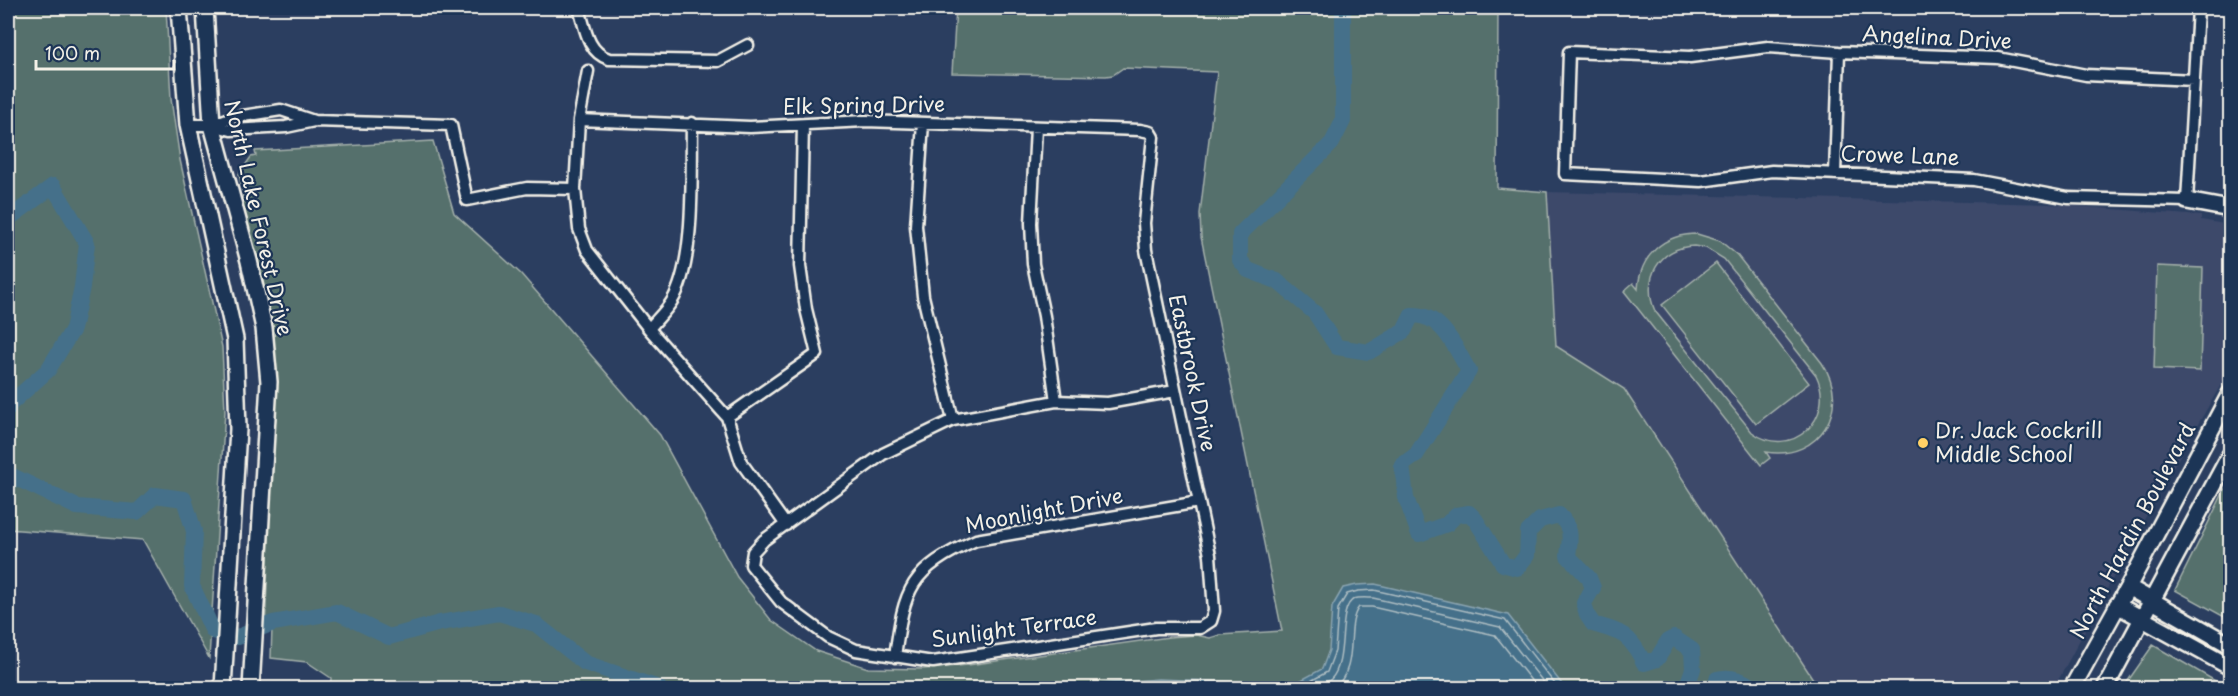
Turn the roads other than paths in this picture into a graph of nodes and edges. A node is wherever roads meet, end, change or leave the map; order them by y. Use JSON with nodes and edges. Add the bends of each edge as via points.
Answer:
{"nodes":[{"id":1,"x":179,"y":8,"type":"edge"},
{"id":2,"x":205,"y":8,"type":"edge"},
{"id":3,"x":579,"y":8,"type":"edge"},
{"id":4,"x":2198,"y":8,"type":"edge"},
{"id":5,"x":748,"y":45,"type":"dead end"},
{"id":6,"x":1839,"y":52,"type":"junction"},
{"id":7,"x":588,"y":71,"type":"dead end"},
{"id":8,"x":2194,"y":80,"type":"junction"},
{"id":9,"x":579,"y":120,"type":"junction"},
{"id":10,"x":314,"y":121,"type":"junction"},
{"id":11,"x":692,"y":123,"type":"junction"},
{"id":12,"x":923,"y":123,"type":"junction"},
{"id":13,"x":803,"y":124,"type":"junction"},
{"id":14,"x":212,"y":125,"type":"junction"},
{"id":15,"x":188,"y":126,"type":"junction"},
{"id":16,"x":1036,"y":128,"type":"junction"},
{"id":17,"x":1150,"y":132,"type":"joint"},
{"id":18,"x":1565,"y":174,"type":"joint"},
{"id":19,"x":1835,"y":174,"type":"junction"},
{"id":20,"x":575,"y":189,"type":"junction"},
{"id":21,"x":2187,"y":201,"type":"junction"},
{"id":22,"x":2230,"y":209,"type":"edge"},
{"id":23,"x":649,"y":329,"type":"junction"},
{"id":24,"x":1175,"y":391,"type":"junction"},
{"id":25,"x":2230,"y":394,"type":"edge"},
{"id":26,"x":1056,"y":401,"type":"junction"},
{"id":27,"x":726,"y":417,"type":"junction"},
{"id":28,"x":953,"y":420,"type":"junction"},
{"id":29,"x":2230,"y":455,"type":"edge"},
{"id":30,"x":1199,"y":502,"type":"junction"},
{"id":31,"x":786,"y":525,"type":"junction"},
{"id":32,"x":2128,"y":587,"type":"junction"},
{"id":33,"x":2152,"y":602,"type":"junction"},
{"id":34,"x":2117,"y":605,"type":"junction"},
{"id":35,"x":2143,"y":619,"type":"junction"},
{"id":36,"x":1211,"y":621,"type":"joint"},
{"id":37,"x":2230,"y":645,"type":"edge"},
{"id":38,"x":896,"y":657,"type":"junction"},
{"id":39,"x":2230,"y":667,"type":"edge"},
{"id":40,"x":223,"y":688,"type":"edge"},
{"id":41,"x":251,"y":688,"type":"edge"},
{"id":42,"x":2072,"y":688,"type":"edge"},
{"id":43,"x":2105,"y":688,"type":"edge"}],
"edges":[{"from":1,"to":15,"type":"main road"},
{"from":2,"to":14,"type":"main road","name":"North Lake Forest Drive"},
{"from":3,"to":5,"type":"street","via":[[591,46],[609,59],[718,61]]},
{"from":4,"to":8,"type":"street"},
{"from":6,"to":8,"type":"street","name":"Angelina Drive","via":[[1998,58],[2086,75]]},
{"from":6,"to":18,"type":"street","name":"Angelina Drive","via":[[1767,47],[1690,57],[1569,52]]},
{"from":6,"to":19,"type":"street"},
{"from":7,"to":9,"type":"street"},
{"from":8,"to":21,"type":"street"},
{"from":9,"to":11,"type":"street","name":"Elk Spring Drive"},
{"from":9,"to":20,"type":"street"},
{"from":10,"to":14,"type":"street","via":[[231,130]]},
{"from":10,"to":14,"type":"street","via":[[281,110],[230,118]]},
{"from":10,"to":20,"type":"street","via":[[451,126],[467,200],[527,188]]},
{"from":11,"to":13,"type":"street","name":"Elk Spring Drive","via":[[750,127]]},
{"from":11,"to":23,"type":"street","via":[[684,272],[673,300]]},
{"from":12,"to":13,"type":"street","name":"Elk Spring Drive"},
{"from":12,"to":16,"type":"street","name":"Elk Spring Drive"},
{"from":12,"to":28,"type":"street","via":[[916,226],[923,296]]},
{"from":13,"to":27,"type":"street","via":[[800,266],[817,354]]},
{"from":14,"to":15,"type":"street"},
{"from":14,"to":41,"type":"main road","name":"North Lake Forest Drive","via":[[264,328],[269,382]]},
{"from":15,"to":40,"type":"main road","via":[[235,339],[238,429]]},
{"from":16,"to":17,"type":"street","name":"Elk Spring Drive"},
{"from":16,"to":26,"type":"street","via":[[1033,264]]},
{"from":17,"to":24,"type":"street","name":"Eastbrook Drive","via":[[1153,143],[1144,223],[1146,250]]},
{"from":18,"to":19,"type":"street","name":"Crowe Lane","via":[[1701,181],[1772,171]]},
{"from":19,"to":21,"type":"street","name":"Crowe Lane","via":[[1974,180],[2068,198]]},
{"from":20,"to":23,"type":"street","via":[[579,229],[587,250]]},
{"from":21,"to":22,"type":"main road","name":"Crowe Lane"},
{"from":23,"to":27,"type":"street"},
{"from":24,"to":26,"type":"street","via":[[1108,402]]},
{"from":24,"to":30,"type":"street","name":"Eastbrook Drive"},
{"from":25,"to":32,"type":"main road","name":"North Hardin Boulevard"},
{"from":26,"to":28,"type":"street"},
{"from":27,"to":31,"type":"street","via":[[741,462]]},
{"from":28,"to":31,"type":"street","via":[[884,454]]},
{"from":29,"to":33,"type":"main road"},
{"from":30,"to":36,"type":"street","name":"Eastbrook Drive","via":[[1210,555],[1214,610]]},
{"from":30,"to":38,"type":"street","name":"Moonlight Drive","via":[[976,540],[949,552],[927,567],[911,587],[899,626]]},
{"from":31,"to":38,"type":"street","name":"Sunlight Terrace","via":[[753,552],[751,565],[758,576],[781,602],[828,637],[856,650]]},
{"from":32,"to":33,"type":"main road"},
{"from":32,"to":34,"type":"main road","name":"North Hardin Boulevard"},
{"from":33,"to":35,"type":"main road"},
{"from":33,"to":37,"type":"main road"},
{"from":34,"to":35,"type":"main road"},
{"from":34,"to":42,"type":"main road","name":"North Hardin Boulevard"},
{"from":35,"to":39,"type":"main road"},
{"from":35,"to":43,"type":"main road"},
{"from":36,"to":38,"type":"street","name":"Sunlight Terrace","via":[[1200,628],[1156,628],[933,662]]}]}
